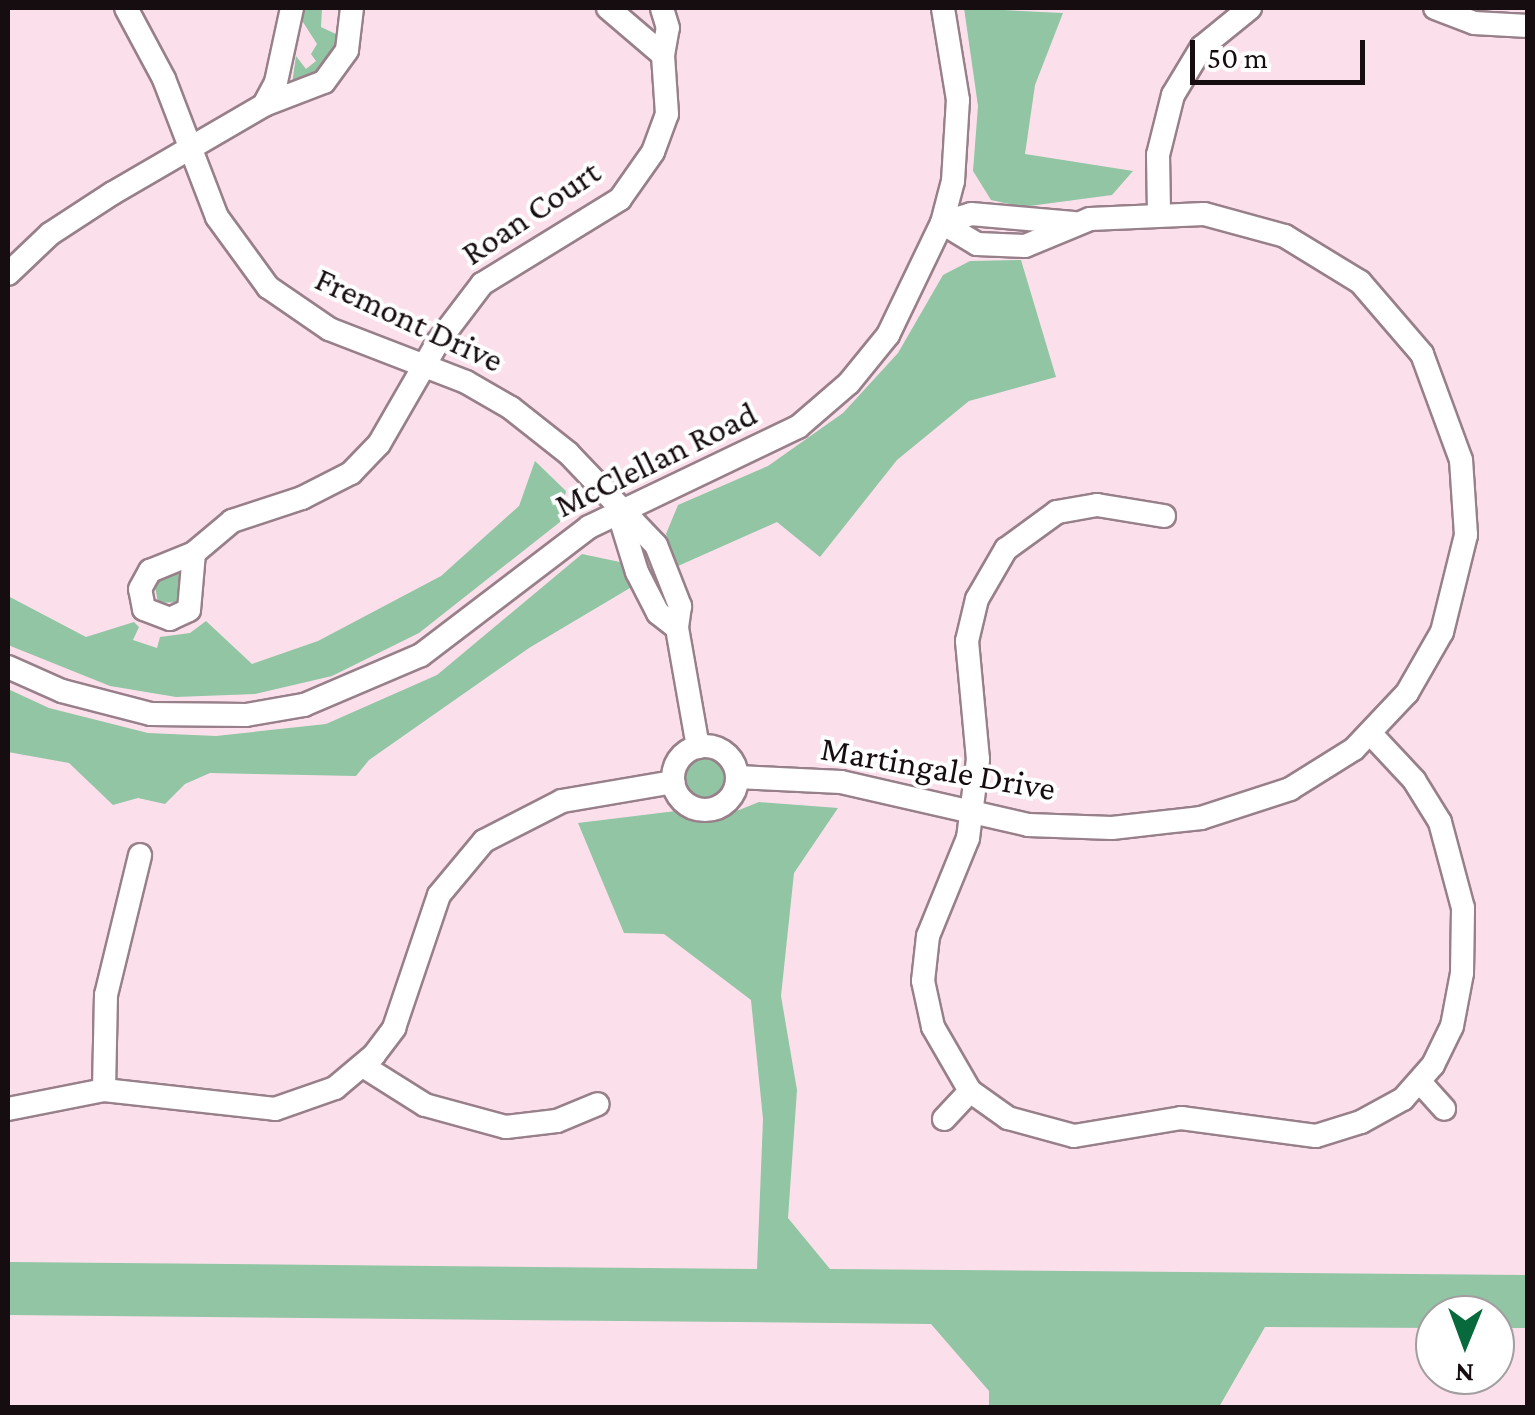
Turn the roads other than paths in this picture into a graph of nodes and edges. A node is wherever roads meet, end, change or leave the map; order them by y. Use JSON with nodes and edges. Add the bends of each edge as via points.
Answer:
{"nodes":[{"id":1,"x":126,"y":8,"type":"edge"},
{"id":2,"x":292,"y":8,"type":"edge"},
{"id":3,"x":352,"y":8,"type":"edge"},
{"id":4,"x":608,"y":8,"type":"edge"},
{"id":5,"x":662,"y":8,"type":"edge"},
{"id":6,"x":943,"y":8,"type":"edge"},
{"id":7,"x":1250,"y":8,"type":"edge"},
{"id":8,"x":1435,"y":8,"type":"edge"},
{"id":9,"x":1528,"y":26,"type":"edge"},
{"id":10,"x":663,"y":54,"type":"junction"},
{"id":11,"x":264,"y":104,"type":"junction"},
{"id":12,"x":189,"y":148,"type":"junction"},
{"id":13,"x":1159,"y":212,"type":"junction"},
{"id":14,"x":942,"y":223,"type":"junction"},
{"id":15,"x":8,"y":274,"type":"edge"},
{"id":16,"x":424,"y":364,"type":"junction"},
{"id":17,"x":618,"y":511,"type":"junction"},
{"id":18,"x":1164,"y":516,"type":"dead end"},
{"id":19,"x":194,"y":553,"type":"dead end"},
{"id":20,"x":8,"y":666,"type":"edge"},
{"id":21,"x":1371,"y":734,"type":"junction"},
{"id":22,"x":698,"y":747,"type":"junction"},
{"id":23,"x":738,"y":777,"type":"junction"},
{"id":24,"x":673,"y":782,"type":"junction"},
{"id":25,"x":971,"y":813,"type":"junction"},
{"id":26,"x":140,"y":855,"type":"dead end"},
{"id":27,"x":363,"y":1066,"type":"junction"},
{"id":28,"x":1420,"y":1082,"type":"junction"},
{"id":29,"x":104,"y":1090,"type":"junction"},
{"id":30,"x":970,"y":1091,"type":"junction"},
{"id":31,"x":598,"y":1104,"type":"dead end"},
{"id":32,"x":8,"y":1109,"type":"edge"},
{"id":33,"x":1444,"y":1109,"type":"dead end"},
{"id":34,"x":944,"y":1118,"type":"dead end"}],
"edges":[{"from":1,"to":12,"type":"street","name":"Fremont Drive","via":[[164,80]]},
{"from":2,"to":11,"type":"street","via":[[276,82]]},
{"from":3,"to":11,"type":"street","via":[[351,36],[333,72],[298,96]]},
{"from":4,"to":10,"type":"street"},
{"from":5,"to":10,"type":"street","name":"Roan Court","via":[[668,28]]},
{"from":6,"to":14,"type":"street","name":"McClellan Road","via":[[958,125]]},
{"from":7,"to":13,"type":"street","via":[[1202,47],[1173,95],[1158,154]]},
{"from":8,"to":9,"type":"street","via":[[1474,23]]},
{"from":10,"to":16,"type":"street","name":"Roan Court","via":[[667,114],[654,152],[631,186],[598,215],[503,266],[466,302]]},
{"from":11,"to":12,"type":"street"},
{"from":12,"to":15,"type":"street","via":[[75,216]]},
{"from":12,"to":16,"type":"street","name":"Fremont Drive","via":[[223,227],[268,286],[347,338]]},
{"from":13,"to":14,"type":"street","name":"Martingale Drive","via":[[1074,223],[1049,241],[994,246],[962,240]]},
{"from":13,"to":21,"type":"street","name":"Martingale Drive","via":[[1245,221],[1326,258],[1386,308],[1440,390],[1465,484],[1464,559],[1433,652]]},
{"from":14,"to":17,"type":"street","name":"McClellan Road","via":[[896,324],[828,403],[766,448]]},
{"from":16,"to":17,"type":"street","name":"Fremont Drive","via":[[530,422]]},
{"from":16,"to":19,"type":"street","name":"Roan Court","via":[[379,444],[351,473],[232,522]]},
{"from":17,"to":20,"type":"street","name":"McClellan Road","via":[[540,559],[421,655],[304,704],[246,715],[151,714],[62,691]]},
{"from":17,"to":22,"type":"street","name":"Fremont Drive","via":[[664,559],[680,606],[676,628]]},
{"from":18,"to":25,"type":"street","via":[[1076,506],[1027,530],[994,565],[966,641],[978,759]]},
{"from":21,"to":25,"type":"street","name":"Martingale Drive","via":[[1290,789],[1200,818],[1079,828]]},
{"from":21,"to":28,"type":"street","via":[[1414,780],[1440,822],[1463,908],[1458,1002],[1441,1050]]},
{"from":22,"to":23,"type":"street","via":[[725,753]]},
{"from":22,"to":24,"type":"street","via":[[679,760]]},
{"from":23,"to":24,"type":"street","via":[[726,803],[708,810],[681,800]]},
{"from":23,"to":25,"type":"street","name":"Martingale Drive","via":[[841,782]]},
{"from":24,"to":27,"type":"street","via":[[562,801],[484,841],[439,895],[402,1011]]},
{"from":25,"to":30,"type":"street","via":[[959,867],[928,936],[923,981],[933,1027]]},
{"from":26,"to":29,"type":"street","via":[[106,995]]},
{"from":27,"to":29,"type":"street","via":[[336,1088],[275,1109]]},
{"from":27,"to":31,"type":"street","via":[[425,1105],[506,1127],[557,1121]]},
{"from":28,"to":30,"type":"street","via":[[1361,1122],[1294,1137],[1181,1118],[1098,1136],[1053,1134],[1008,1118]]},
{"from":28,"to":33,"type":"street"},
{"from":29,"to":32,"type":"street"},
{"from":30,"to":34,"type":"street"}]}
